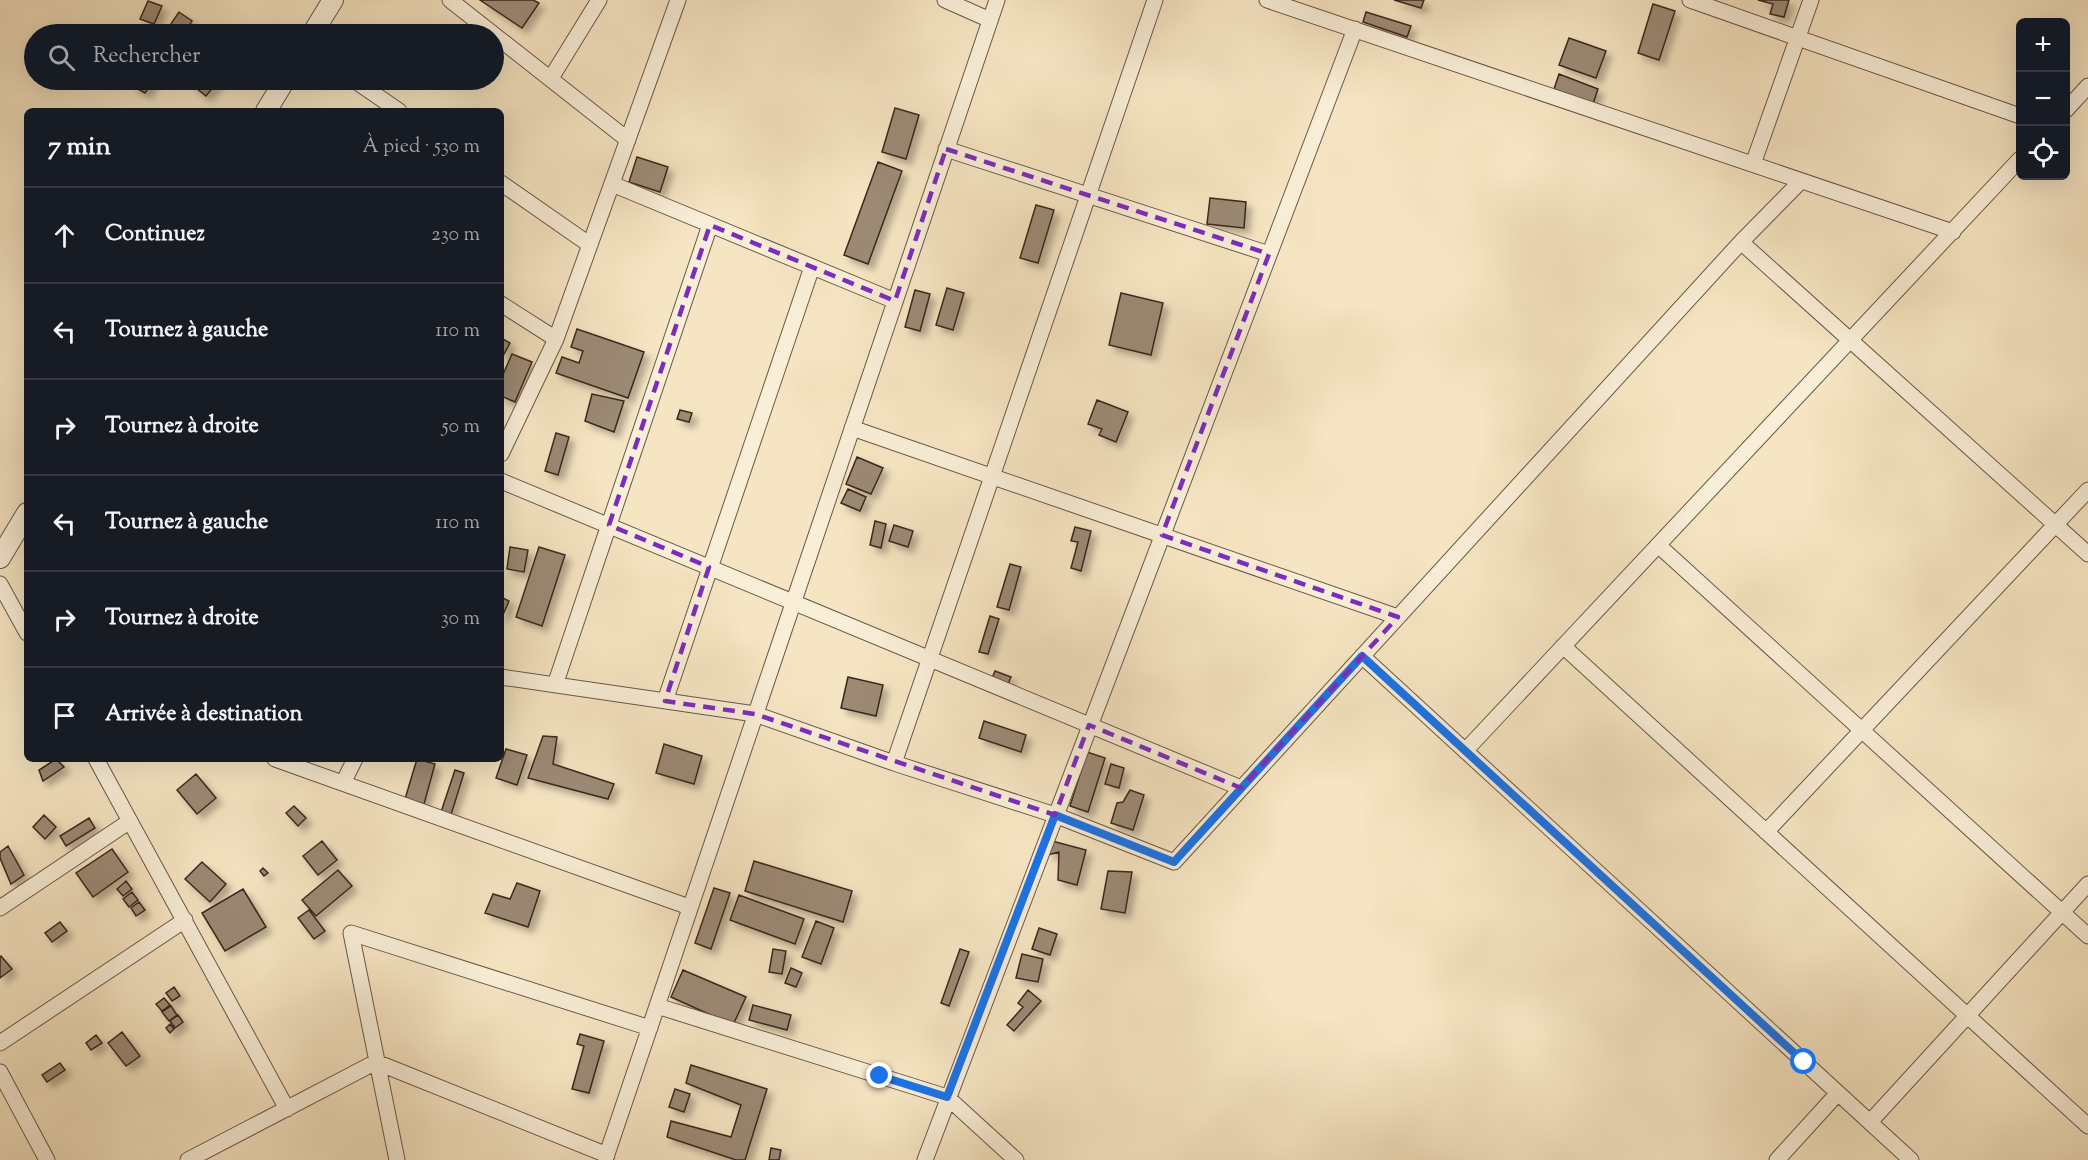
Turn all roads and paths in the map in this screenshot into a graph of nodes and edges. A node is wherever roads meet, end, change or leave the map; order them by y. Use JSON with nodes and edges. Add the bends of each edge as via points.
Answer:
{"nodes":[{"id":1,"x":333,"y":0,"type":"edge"},
{"id":2,"x":450,"y":0,"type":"edge"},
{"id":3,"x":599,"y":0,"type":"edge"},
{"id":4,"x":678,"y":0,"type":"edge"},
{"id":5,"x":945,"y":0,"type":"edge"},
{"id":6,"x":997,"y":0,"type":"edge"},
{"id":7,"x":1155,"y":0,"type":"edge"},
{"id":8,"x":1267,"y":0,"type":"edge"},
{"id":9,"x":1690,"y":0,"type":"edge"},
{"id":10,"x":1811,"y":0,"type":"edge"},
{"id":11,"x":990,"y":20,"type":"junction"},
{"id":12,"x":318,"y":24,"type":"edge"},
{"id":13,"x":481,"y":24,"type":"edge"},
{"id":14,"x":1355,"y":29,"type":"junction"},
{"id":15,"x":1798,"y":38,"type":"junction"},
{"id":16,"x":504,"y":42,"type":"edge"},
{"id":17,"x":550,"y":78,"type":"junction"},
{"id":18,"x":2088,"y":86,"type":"edge"},
{"id":19,"x":279,"y":90,"type":"edge"},
{"id":20,"x":369,"y":90,"type":"edge"},
{"id":21,"x":2070,"y":106,"type":"edge"},
{"id":22,"x":268,"y":108,"type":"edge"},
{"id":23,"x":395,"y":108,"type":"edge"},
{"id":24,"x":2016,"y":115,"type":"edge"},
{"id":25,"x":628,"y":140,"type":"junction"},
{"id":26,"x":946,"y":149,"type":"junction"},
{"id":27,"x":2016,"y":163,"type":"edge"},
{"id":28,"x":1753,"y":164,"type":"junction"},
{"id":29,"x":1801,"y":181,"type":"junction"},
{"id":30,"x":612,"y":184,"type":"junction"},
{"id":31,"x":504,"y":185,"type":"edge"},
{"id":32,"x":1088,"y":195,"type":"junction"},
{"id":33,"x":710,"y":225,"type":"junction"},
{"id":34,"x":1953,"y":232,"type":"junction"},
{"id":35,"x":1741,"y":242,"type":"junction"},
{"id":36,"x":590,"y":245,"type":"junction"},
{"id":37,"x":1269,"y":254,"type":"junction"},
{"id":38,"x":812,"y":267,"type":"junction"},
{"id":39,"x":895,"y":301,"type":"junction"},
{"id":40,"x":504,"y":305,"type":"edge"},
{"id":41,"x":556,"y":339,"type":"junction"},
{"id":42,"x":1850,"y":340,"type":"junction"},
{"id":43,"x":852,"y":428,"type":"junction"},
{"id":44,"x":504,"y":448,"type":"edge"},
{"id":45,"x":992,"y":476,"type":"junction"},
{"id":46,"x":504,"y":482,"type":"edge"},
{"id":47,"x":2088,"y":490,"type":"edge"},
{"id":48,"x":24,"y":518,"type":"edge"},
{"id":49,"x":609,"y":525,"type":"junction"},
{"id":50,"x":2055,"y":525,"type":"junction"},
{"id":51,"x":1162,"y":535,"type":"junction"},
{"id":52,"x":1658,"y":545,"type":"junction"},
{"id":53,"x":2088,"y":554,"type":"edge"},
{"id":54,"x":0,"y":558,"type":"edge"},
{"id":55,"x":709,"y":567,"type":"junction"},
{"id":56,"x":0,"y":584,"type":"edge"},
{"id":57,"x":792,"y":602,"type":"junction"},
{"id":58,"x":1398,"y":617,"type":"junction"},
{"id":59,"x":24,"y":628,"type":"edge"},
{"id":60,"x":1563,"y":646,"type":"junction"},
{"id":61,"x":1362,"y":656,"type":"junction"},
{"id":62,"x":930,"y":659,"type":"junction"},
{"id":63,"x":504,"y":677,"type":"edge"},
{"id":64,"x":555,"y":685,"type":"junction"},
{"id":65,"x":664,"y":701,"type":"junction"},
{"id":66,"x":755,"y":714,"type":"junction"},
{"id":67,"x":1089,"y":725,"type":"junction"},
{"id":68,"x":1862,"y":730,"type":"junction"},
{"id":69,"x":1465,"y":751,"type":"junction"},
{"id":70,"x":98,"y":762,"type":"edge"},
{"id":71,"x":284,"y":762,"type":"edge"},
{"id":72,"x":354,"y":762,"type":"edge"},
{"id":73,"x":894,"y":763,"type":"junction"},
{"id":74,"x":343,"y":783,"type":"junction"},
{"id":75,"x":1241,"y":788,"type":"junction"},
{"id":76,"x":1055,"y":815,"type":"junction"},
{"id":77,"x":130,"y":821,"type":"junction"},
{"id":78,"x":1767,"y":832,"type":"junction"},
{"id":79,"x":2088,"y":884,"type":"edge"},
{"id":80,"x":689,"y":907,"type":"junction"},
{"id":81,"x":0,"y":908,"type":"edge"},
{"id":82,"x":2062,"y":912,"type":"junction"},
{"id":83,"x":185,"y":920,"type":"junction"},
{"id":84,"x":2088,"y":936,"type":"edge"},
{"id":85,"x":657,"y":1006,"type":"junction"},
{"id":86,"x":1967,"y":1016,"type":"junction"},
{"id":87,"x":650,"y":1028,"type":"junction"},
{"id":88,"x":0,"y":1043,"type":"edge"},
{"id":89,"x":376,"y":1062,"type":"junction"},
{"id":90,"x":0,"y":1072,"type":"edge"},
{"id":91,"x":1838,"y":1094,"type":"junction"},
{"id":92,"x":947,"y":1097,"type":"junction"},
{"id":93,"x":287,"y":1109,"type":"junction"},
{"id":94,"x":1870,"y":1122,"type":"junction"},
{"id":95,"x":2088,"y":1126,"type":"edge"},
{"id":96,"x":606,"y":1158,"type":"edge"},
{"id":97,"x":47,"y":1160,"type":"edge"},
{"id":98,"x":188,"y":1160,"type":"edge"},
{"id":99,"x":397,"y":1160,"type":"edge"},
{"id":100,"x":925,"y":1160,"type":"edge"},
{"id":101,"x":1016,"y":1160,"type":"edge"},
{"id":102,"x":1777,"y":1160,"type":"edge"},
{"id":103,"x":1911,"y":1160,"type":"edge"}],
"edges":[{"from":1,"to":12,"type":"street"},
{"from":2,"to":13,"type":"street"},
{"from":3,"to":17,"type":"street"},
{"from":4,"to":25,"type":"street"},
{"from":5,"to":11,"type":"street"},
{"from":6,"to":11,"type":"street"},
{"from":7,"to":32,"type":"street"},
{"from":8,"to":14,"type":"street"},
{"from":9,"to":15,"type":"street"},
{"from":10,"to":15,"type":"street"},
{"from":11,"to":26,"type":"street"},
{"from":14,"to":28,"type":"street"},
{"from":14,"to":37,"type":"street"},
{"from":15,"to":24,"type":"street"},
{"from":15,"to":28,"type":"street"},
{"from":16,"to":17,"type":"street"},
{"from":17,"to":25,"type":"street"},
{"from":18,"to":21,"type":"street"},
{"from":19,"to":22,"type":"street"},
{"from":20,"to":23,"type":"street"},
{"from":25,"to":30,"type":"street"},
{"from":26,"to":32,"type":"street"},
{"from":26,"to":39,"type":"street"},
{"from":27,"to":34,"type":"street"},
{"from":28,"to":29,"type":"street"},
{"from":29,"to":34,"type":"street"},
{"from":29,"to":35,"type":"street"},
{"from":30,"to":33,"type":"street"},
{"from":30,"to":36,"type":"street"},
{"from":31,"to":36,"type":"street"},
{"from":32,"to":37,"type":"street"},
{"from":32,"to":45,"type":"street"},
{"from":33,"to":38,"type":"street"},
{"from":33,"to":49,"type":"street"},
{"from":34,"to":42,"type":"street"},
{"from":35,"to":42,"type":"street"},
{"from":35,"to":58,"type":"street"},
{"from":36,"to":41,"type":"street"},
{"from":37,"to":51,"type":"street"},
{"from":38,"to":39,"type":"street"},
{"from":38,"to":55,"type":"street"},
{"from":39,"to":43,"type":"street"},
{"from":40,"to":41,"type":"street"},
{"from":41,"to":44,"type":"street"},
{"from":42,"to":50,"type":"street"},
{"from":42,"to":52,"type":"street"},
{"from":43,"to":45,"type":"street"},
{"from":43,"to":57,"type":"street"},
{"from":45,"to":51,"type":"street"},
{"from":45,"to":62,"type":"street"},
{"from":46,"to":49,"type":"street"},
{"from":47,"to":50,"type":"street"},
{"from":48,"to":54,"type":"street"},
{"from":49,"to":55,"type":"street"},
{"from":49,"to":64,"type":"street"},
{"from":50,"to":53,"type":"street"},
{"from":50,"to":68,"type":"street"},
{"from":51,"to":58,"type":"street"},
{"from":51,"to":67,"type":"street"},
{"from":52,"to":60,"type":"street"},
{"from":52,"to":68,"type":"street"},
{"from":55,"to":57,"type":"street"},
{"from":55,"to":65,"type":"street"},
{"from":56,"to":59,"type":"street"},
{"from":57,"to":62,"type":"street"},
{"from":57,"to":66,"type":"street"},
{"from":58,"to":61,"type":"street"},
{"from":60,"to":69,"type":"street"},
{"from":60,"to":78,"type":"street"},
{"from":61,"to":69,"type":"street"},
{"from":61,"to":75,"type":"street"},
{"from":62,"to":67,"type":"street"},
{"from":62,"to":73,"type":"street"},
{"from":63,"to":64,"type":"street"},
{"from":64,"to":65,"type":"street"},
{"from":65,"to":66,"type":"street"},
{"from":66,"to":73,"type":"street"},
{"from":66,"to":80,"type":"street"},
{"from":67,"to":75,"type":"street"},
{"from":67,"to":76,"type":"street"},
{"from":68,"to":78,"type":"street"},
{"from":68,"to":82,"type":"street"},
{"from":69,"to":91,"type":"street"},
{"from":70,"to":77,"type":"street"},
{"from":71,"to":74,"type":"street"},
{"from":72,"to":74,"type":"street"},
{"from":73,"to":76,"type":"street"},
{"from":74,"to":80,"type":"street"},
{"from":75,"to":76,"type":"street","via":[[1174,862]]},
{"from":76,"to":92,"type":"street"},
{"from":77,"to":81,"type":"street"},
{"from":77,"to":83,"type":"street"},
{"from":78,"to":86,"type":"street"},
{"from":79,"to":82,"type":"street"},
{"from":80,"to":85,"type":"street"},
{"from":82,"to":84,"type":"street"},
{"from":82,"to":86,"type":"street"},
{"from":83,"to":88,"type":"street"},
{"from":83,"to":93,"type":"street"},
{"from":85,"to":87,"type":"street"},
{"from":85,"to":92,"type":"street"},
{"from":86,"to":94,"type":"street"},
{"from":86,"to":95,"type":"street"},
{"from":87,"to":89,"type":"street","via":[[351,933]]},
{"from":87,"to":96,"type":"street"},
{"from":89,"to":93,"type":"street"},
{"from":89,"to":96,"type":"street"},
{"from":89,"to":99,"type":"street"},
{"from":90,"to":97,"type":"street"},
{"from":91,"to":94,"type":"street"},
{"from":91,"to":102,"type":"street"},
{"from":92,"to":100,"type":"street"},
{"from":92,"to":101,"type":"street"},
{"from":93,"to":98,"type":"street"},
{"from":94,"to":103,"type":"street"}]}
